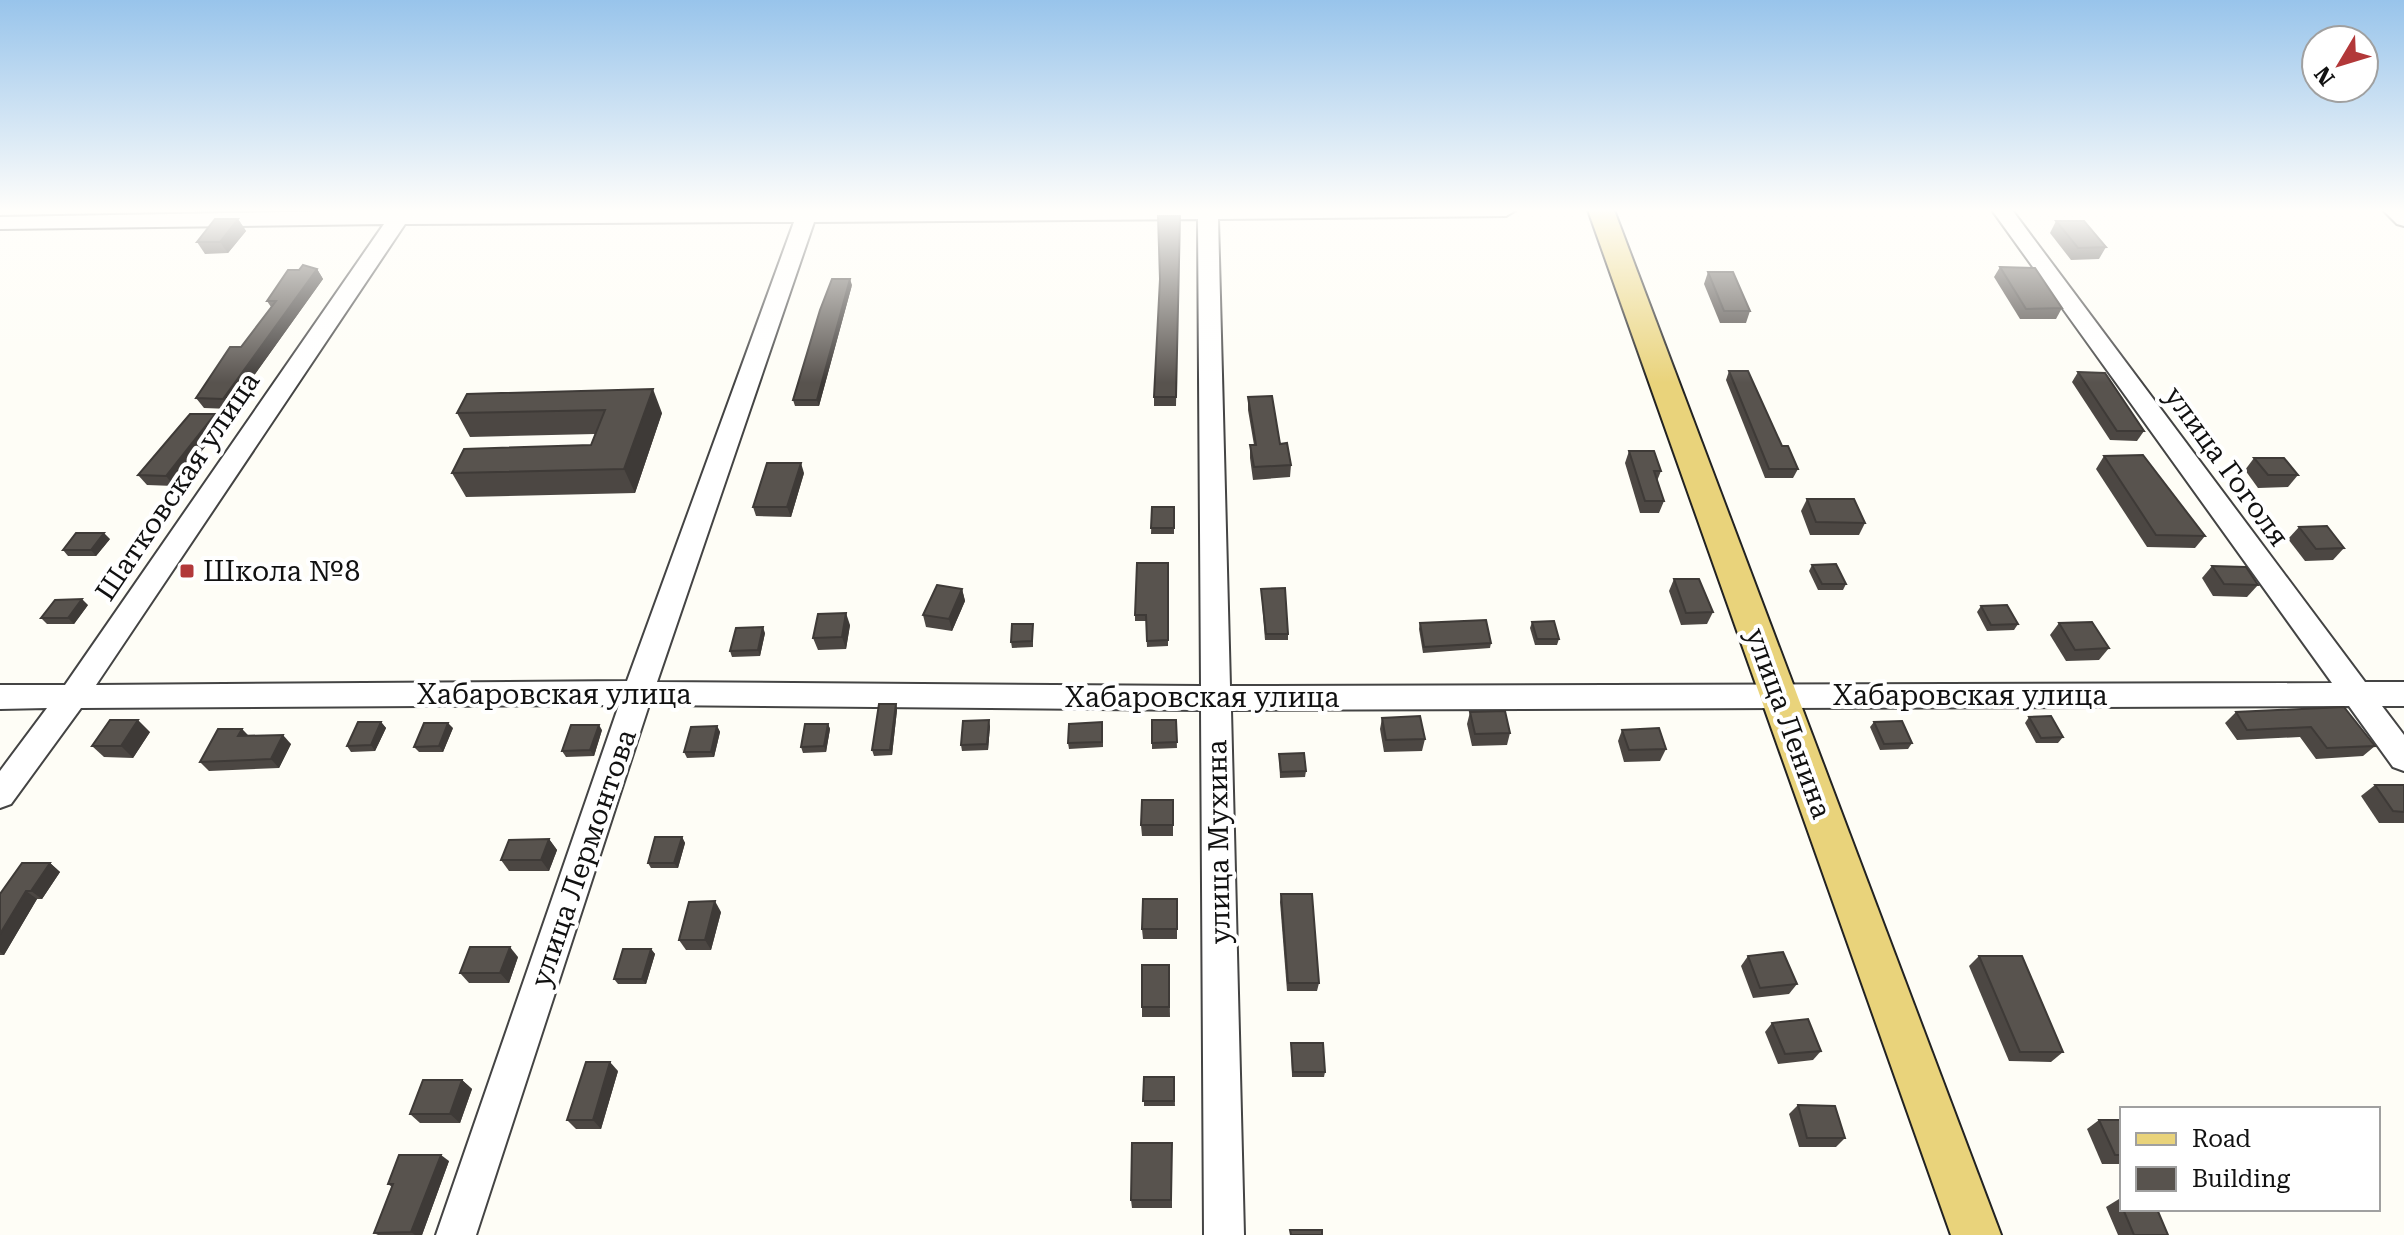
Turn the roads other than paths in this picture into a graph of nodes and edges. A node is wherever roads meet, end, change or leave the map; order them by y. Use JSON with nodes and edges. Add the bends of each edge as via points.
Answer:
{"nodes":[{"id":1,"x":365,"y":268,"type":"edge"},
{"id":2,"x":787,"y":268,"type":"edge"},
{"id":3,"x":1209,"y":268,"type":"edge"},
{"id":4,"x":1622,"y":268,"type":"edge"},
{"id":5,"x":2044,"y":268,"type":"edge"},
{"id":6,"x":638,"y":693,"type":"junction"},
{"id":7,"x":2404,"y":694,"type":"edge"},
{"id":8,"x":1778,"y":695,"type":"junction"},
{"id":9,"x":2358,"y":695,"type":"junction"},
{"id":10,"x":73,"y":696,"type":"junction"},
{"id":11,"x":0,"y":697,"type":"edge"},
{"id":12,"x":1216,"y":698,"type":"junction"},
{"id":13,"x":2404,"y":758,"type":"edge"},
{"id":14,"x":0,"y":795,"type":"edge"},
{"id":15,"x":456,"y":1235,"type":"edge"},
{"id":16,"x":1224,"y":1235,"type":"edge"},
{"id":17,"x":1976,"y":1235,"type":"edge"}],
"edges":[{"from":1,"to":10,"type":"street","name":"Шатковская улица"},
{"from":2,"to":6,"type":"street","name":"улица Лермонтова"},
{"from":3,"to":12,"type":"street","name":"улица Мухина"},
{"from":4,"to":8,"type":"main road","name":"улица Ленина"},
{"from":5,"to":9,"type":"street","name":"улица Гоголя"},
{"from":6,"to":10,"type":"street","name":"Хабаровская улица"},
{"from":6,"to":12,"type":"street","name":"Хабаровская улица"},
{"from":6,"to":15,"type":"street","name":"улица Лермонтова"},
{"from":7,"to":9,"type":"street","name":"Хабаровская улица"},
{"from":8,"to":9,"type":"street","name":"Хабаровская улица"},
{"from":8,"to":12,"type":"street","name":"Хабаровская улица"},
{"from":8,"to":17,"type":"main road","name":"улица Ленина"},
{"from":9,"to":13,"type":"street","name":"улица Гоголя"},
{"from":10,"to":11,"type":"street","name":"Хабаровская улица"},
{"from":10,"to":14,"type":"street","name":"Шатковская улица"},
{"from":12,"to":16,"type":"street","name":"улица Мухина"}]}
